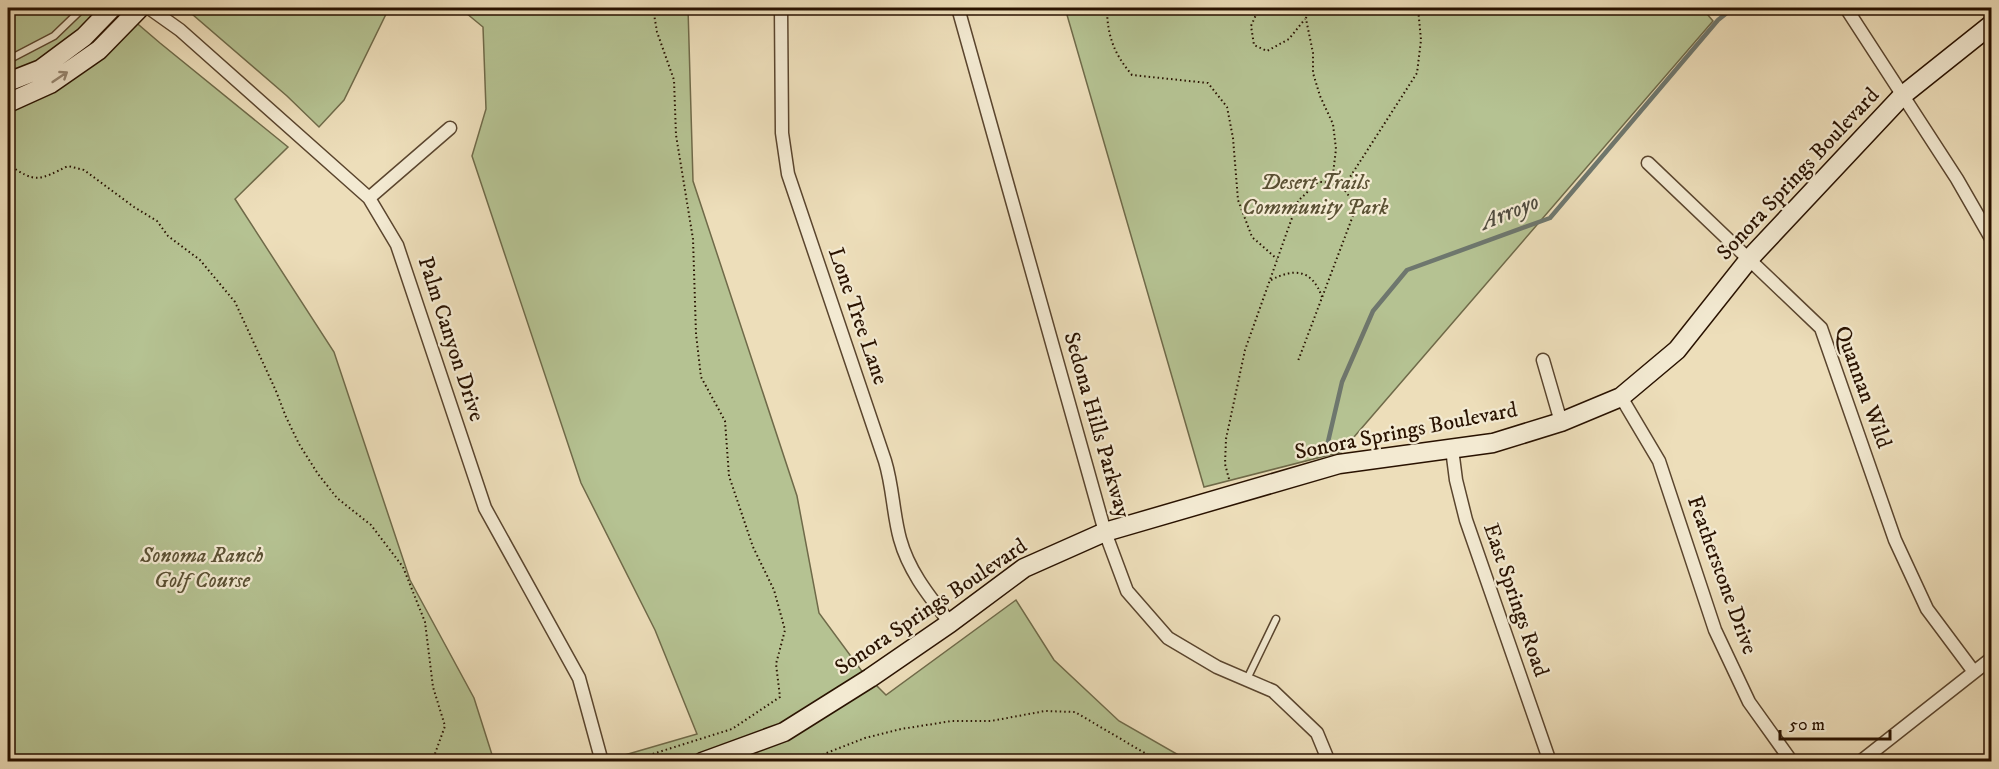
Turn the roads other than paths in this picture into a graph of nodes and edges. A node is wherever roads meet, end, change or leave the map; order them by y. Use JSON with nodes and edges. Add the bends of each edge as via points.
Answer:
{"nodes":[{"id":1,"x":12,"y":8,"type":"edge"},
{"id":2,"x":83,"y":8,"type":"edge"},
{"id":3,"x":112,"y":8,"type":"edge"},
{"id":4,"x":140,"y":8,"type":"edge"},
{"id":5,"x":149,"y":8,"type":"edge"},
{"id":6,"x":781,"y":8,"type":"edge"},
{"id":7,"x":958,"y":8,"type":"edge"},
{"id":8,"x":1846,"y":8,"type":"edge"},
{"id":9,"x":8,"y":9,"type":"edge"},
{"id":10,"x":1992,"y":24,"type":"edge"},
{"id":11,"x":8,"y":60,"type":"edge"},
{"id":12,"x":8,"y":82,"type":"edge"},
{"id":13,"x":1903,"y":95,"type":"junction"},
{"id":14,"x":8,"y":103,"type":"edge"},
{"id":15,"x":450,"y":128,"type":"dead end"},
{"id":16,"x":1648,"y":163,"type":"dead end"},
{"id":17,"x":369,"y":198,"type":"junction"},
{"id":18,"x":1992,"y":240,"type":"edge"},
{"id":19,"x":1750,"y":258,"type":"junction"},
{"id":20,"x":1542,"y":360,"type":"dead end"},
{"id":21,"x":1621,"y":397,"type":"junction"},
{"id":22,"x":1561,"y":422,"type":"junction"},
{"id":23,"x":1452,"y":449,"type":"junction"},
{"id":24,"x":1105,"y":532,"type":"junction"},
{"id":25,"x":1276,"y":619,"type":"dead end"},
{"id":26,"x":950,"y":623,"type":"junction"},
{"id":27,"x":1992,"y":658,"type":"edge"},
{"id":28,"x":1974,"y":672,"type":"junction"},
{"id":29,"x":1247,"y":680,"type":"junction"},
{"id":30,"x":602,"y":762,"type":"edge"},
{"id":31,"x":702,"y":762,"type":"edge"},
{"id":32,"x":1329,"y":762,"type":"edge"},
{"id":33,"x":1550,"y":762,"type":"edge"},
{"id":34,"x":1792,"y":762,"type":"edge"},
{"id":35,"x":1860,"y":762,"type":"edge"}],
"edges":[{"from":1,"to":9,"type":"lane"},
{"from":2,"to":11,"type":"lane","via":[[54,36]]},
{"from":3,"to":12,"type":"street","via":[[84,37],[41,69]]},
{"from":14,"to":4,"type":"street","one_way":true,"via":[[50,84],[99,50]]},
{"from":5,"to":17,"type":"street","name":"Palm Canyon Drive","via":[[180,30]]},
{"from":6,"to":26,"type":"street","name":"Lone Tree Lane","via":[[782,133],[788,174],[885,461],[903,550],[918,579]]},
{"from":7,"to":24,"type":"street","name":"Sedona Hills Parkway"},
{"from":8,"to":13,"type":"street"},
{"from":10,"to":13,"type":"street","name":"Sonora Springs Boulevard"},
{"from":13,"to":18,"type":"street"},
{"from":13,"to":19,"type":"street","name":"Sonora Springs Boulevard"},
{"from":15,"to":17,"type":"street"},
{"from":16,"to":19,"type":"street","name":"Quannan Wild"},
{"from":17,"to":30,"type":"street","name":"Palm Canyon Drive","via":[[398,245],[485,508],[579,678]]},
{"from":19,"to":21,"type":"street","name":"Sonora Springs Boulevard","via":[[1677,350]]},
{"from":19,"to":28,"type":"street","name":"Quannan Wild","via":[[1821,328],[1895,540],[1927,609]]},
{"from":20,"to":22,"type":"street"},
{"from":21,"to":22,"type":"street","name":"Sonora Springs Boulevard"},
{"from":21,"to":34,"type":"street","name":"Featherstone Drive","via":[[1659,461],[1715,630],[1749,702]]},
{"from":22,"to":23,"type":"street","name":"Sonora Springs Boulevard","via":[[1493,443]]},
{"from":23,"to":24,"type":"street","name":"Sonora Springs Boulevard","via":[[1339,464]]},
{"from":23,"to":33,"type":"street","name":"East Springs Road","via":[[1466,520]]},
{"from":24,"to":26,"type":"street","name":"Sonora Springs Boulevard","via":[[1024,568]]},
{"from":24,"to":29,"type":"street","name":"Sedona Hills Parkway","via":[[1126,591],[1168,638]]},
{"from":25,"to":29,"type":"lane"},
{"from":26,"to":31,"type":"street","name":"Sonora Springs Boulevard","via":[[784,732]]},
{"from":27,"to":28,"type":"street"},
{"from":28,"to":35,"type":"street"},
{"from":29,"to":32,"type":"street","name":"Sedona Hills Parkway","via":[[1273,690],[1317,733]]}]}
